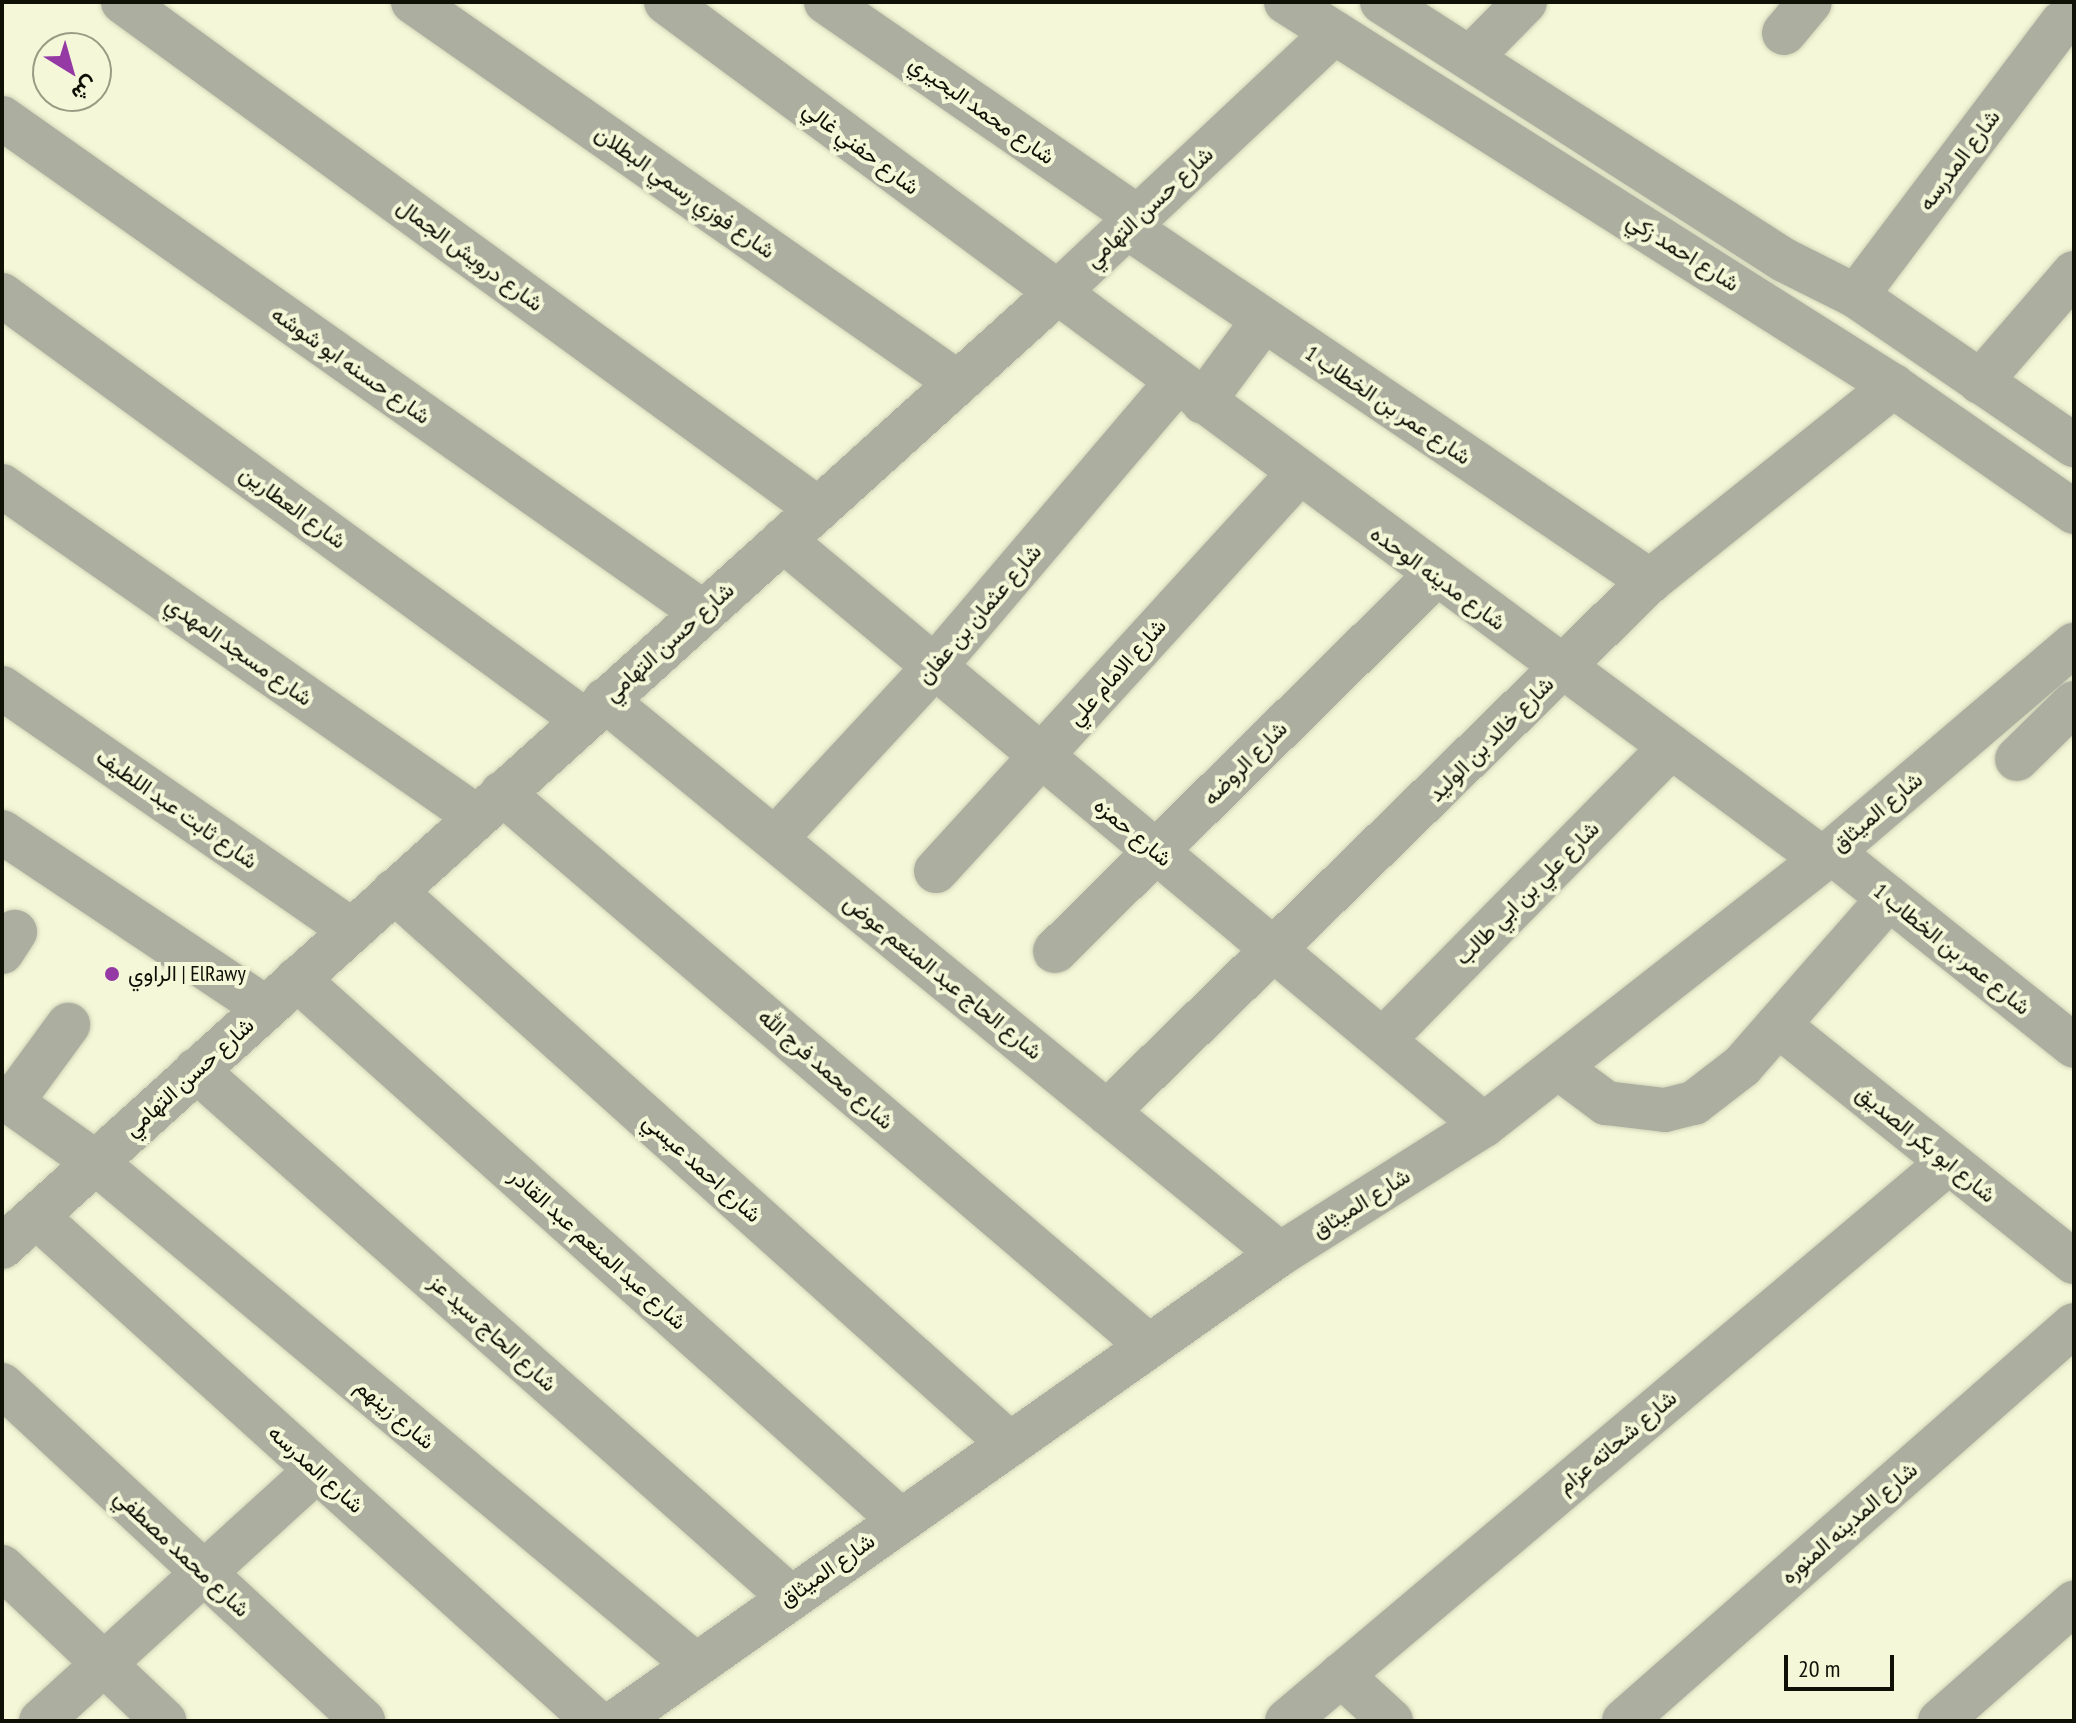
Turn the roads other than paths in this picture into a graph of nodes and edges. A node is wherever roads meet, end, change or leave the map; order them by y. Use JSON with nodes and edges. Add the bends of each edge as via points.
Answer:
{"nodes":[{"id":1,"x":123,"y":2,"type":"edge"},
{"id":2,"x":413,"y":2,"type":"edge"},
{"id":3,"x":666,"y":2,"type":"edge"},
{"id":4,"x":826,"y":2,"type":"edge"},
{"id":5,"x":1286,"y":2,"type":"edge"},
{"id":6,"x":1382,"y":2,"type":"edge"},
{"id":7,"x":1525,"y":2,"type":"edge"},
{"id":8,"x":2059,"y":20,"type":"edge"},
{"id":9,"x":1334,"y":33,"type":"junction"},
{"id":10,"x":1471,"y":57,"type":"junction"},
{"id":11,"x":2,"y":118,"type":"edge"},
{"id":12,"x":1133,"y":222,"type":"junction"},
{"id":13,"x":1784,"y":260,"type":"junction"},
{"id":14,"x":2074,"y":273,"type":"edge"},
{"id":15,"x":1057,"y":293,"type":"junction"},
{"id":16,"x":2,"y":295,"type":"edge"},
{"id":17,"x":1856,"y":296,"type":"junction"},
{"id":18,"x":1762,"y":302,"type":"junction"},
{"id":19,"x":1263,"y":321,"type":"junction"},
{"id":20,"x":957,"y":382,"type":"junction"},
{"id":21,"x":1980,"y":382,"type":"junction"},
{"id":22,"x":1893,"y":386,"type":"junction"},
{"id":23,"x":1189,"y":393,"type":"junction"},
{"id":24,"x":2074,"y":445,"type":"edge"},
{"id":25,"x":1299,"y":473,"type":"junction"},
{"id":26,"x":2,"y":486,"type":"edge"},
{"id":27,"x":817,"y":508,"type":"junction"},
{"id":28,"x":2074,"y":512,"type":"edge"},
{"id":29,"x":783,"y":540,"type":"junction"},
{"id":30,"x":1435,"y":576,"type":"junction"},
{"id":31,"x":1650,"y":581,"type":"junction"},
{"id":32,"x":701,"y":611,"type":"junction"},
{"id":33,"x":2074,"y":645,"type":"edge"},
{"id":34,"x":935,"y":666,"type":"junction"},
{"id":35,"x":1562,"y":668,"type":"junction"},
{"id":36,"x":2,"y":688,"type":"edge"},
{"id":37,"x":2071,"y":709,"type":"edge"},
{"id":38,"x":595,"y":710,"type":"junction"},
{"id":39,"x":1671,"y":747,"type":"junction"},
{"id":40,"x":1041,"y":755,"type":"junction"},
{"id":41,"x":2017,"y":759,"type":"dead end"},
{"id":42,"x":490,"y":805,"type":"junction"},
{"id":43,"x":2,"y":832,"type":"edge"},
{"id":44,"x":775,"y":839,"type":"junction"},
{"id":45,"x":1156,"y":851,"type":"junction"},
{"id":46,"x":1826,"y":855,"type":"junction"},
{"id":47,"x":936,"y":871,"type":"dead end"},
{"id":48,"x":394,"y":891,"type":"junction"},
{"id":49,"x":1889,"y":898,"type":"junction"},
{"id":50,"x":352,"y":930,"type":"junction"},
{"id":51,"x":1055,"y":951,"type":"dead end"},
{"id":52,"x":1276,"y":951,"type":"junction"},
{"id":53,"x":297,"y":979,"type":"junction"},
{"id":54,"x":266,"y":1008,"type":"junction"},
{"id":55,"x":68,"y":1025,"type":"dead end"},
{"id":56,"x":1778,"y":1025,"type":"junction"},
{"id":57,"x":1383,"y":1040,"type":"junction"},
{"id":58,"x":2074,"y":1046,"type":"edge"},
{"id":59,"x":1559,"y":1068,"type":"junction"},
{"id":60,"x":196,"y":1070,"type":"junction"},
{"id":61,"x":7,"y":1100,"type":"edge"},
{"id":62,"x":1107,"y":1112,"type":"junction"},
{"id":63,"x":1484,"y":1125,"type":"junction"},
{"id":64,"x":95,"y":1162,"type":"junction"},
{"id":65,"x":1948,"y":1163,"type":"junction"},
{"id":66,"x":37,"y":1217,"type":"junction"},
{"id":67,"x":2,"y":1247,"type":"edge"},
{"id":68,"x":1280,"y":1254,"type":"junction"},
{"id":69,"x":2074,"y":1262,"type":"edge"},
{"id":70,"x":2074,"y":1325,"type":"edge"},
{"id":71,"x":1149,"y":1346,"type":"junction"},
{"id":72,"x":2,"y":1385,"type":"edge"},
{"id":73,"x":1010,"y":1444,"type":"junction"},
{"id":74,"x":317,"y":1470,"type":"junction"},
{"id":75,"x":899,"y":1519,"type":"junction"},
{"id":76,"x":2,"y":1567,"type":"edge"},
{"id":77,"x":205,"y":1575,"type":"junction"},
{"id":78,"x":789,"y":1596,"type":"junction"},
{"id":79,"x":2074,"y":1603,"type":"edge"},
{"id":80,"x":104,"y":1665,"type":"junction"},
{"id":81,"x":696,"y":1665,"type":"junction"},
{"id":82,"x":1341,"y":1675,"type":"junction"},
{"id":83,"x":41,"y":1721,"type":"edge"},
{"id":84,"x":164,"y":1721,"type":"edge"},
{"id":85,"x":363,"y":1721,"type":"edge"},
{"id":86,"x":595,"y":1721,"type":"edge"},
{"id":87,"x":617,"y":1721,"type":"edge"},
{"id":88,"x":1287,"y":1721,"type":"edge"},
{"id":89,"x":1391,"y":1721,"type":"edge"},
{"id":90,"x":1624,"y":1721,"type":"edge"},
{"id":91,"x":1940,"y":1721,"type":"edge"}],
"edges":[{"from":1,"to":27,"type":"street","name":"شارع درويش الجمال"},
{"from":2,"to":20,"type":"street","name":"شارع فوزي رسمي البطلان"},
{"from":3,"to":15,"type":"street","name":"شارع حفني غالي"},
{"from":4,"to":12,"type":"street","name":"شارع محمد البحيري"},
{"from":5,"to":9,"type":"street","name":"شارع احمد زكي"},
{"from":6,"to":10,"type":"street"},
{"from":7,"to":10,"type":"street"},
{"from":8,"to":17,"type":"street","name":"شارع المدرسه"},
{"from":9,"to":12,"type":"street","name":"شارع حسن التهامي"},
{"from":9,"to":18,"type":"street","name":"شارع احمد زكي"},
{"from":10,"to":13,"type":"street"},
{"from":11,"to":32,"type":"street","name":"شارع حسنه ابو شوشه"},
{"from":12,"to":15,"type":"street","name":"شارع حسن التهامي"},
{"from":12,"to":19,"type":"street","name":"شارع عمر بن الخطاب 1"},
{"from":13,"to":17,"type":"street"},
{"from":13,"to":18,"type":"street"},
{"from":14,"to":21,"type":"street"},
{"from":15,"to":20,"type":"street","name":"شارع حسن التهامي"},
{"from":15,"to":23,"type":"street","name":"شارع مدينه الوحده"},
{"from":16,"to":38,"type":"street","name":"شارع العطارين"},
{"from":17,"to":21,"type":"street"},
{"from":18,"to":22,"type":"street","name":"شارع احمد زكي"},
{"from":19,"to":23,"type":"street","name":"شارع عثمان بن عفان"},
{"from":19,"to":31,"type":"street","name":"شارع عمر بن الخطاب 1"},
{"from":20,"to":27,"type":"street","name":"شارع حسن التهامي"},
{"from":21,"to":24,"type":"street"},
{"from":22,"to":28,"type":"street","name":"شارع احمد زكي"},
{"from":22,"to":31,"type":"street","name":"شارع خالد بن الوليد"},
{"from":23,"to":25,"type":"street","name":"شارع مدينه الوحده"},
{"from":23,"to":34,"type":"street","name":"شارع عثمان بن عفان"},
{"from":25,"to":30,"type":"street","name":"شارع مدينه الوحده"},
{"from":25,"to":40,"type":"street","name":"شارع الامام علي"},
{"from":26,"to":42,"type":"street","name":"شارع مسجد المهدي"},
{"from":27,"to":29,"type":"street","name":"شارع حسن التهامي"},
{"from":29,"to":32,"type":"street","name":"شارع حسن التهامي"},
{"from":29,"to":34,"type":"street","name":"شارع حمزه"},
{"from":30,"to":35,"type":"street","name":"شارع مدينه الوحده"},
{"from":30,"to":45,"type":"street","name":"شارع الروضه"},
{"from":31,"to":35,"type":"street","name":"شارع خالد بن الوليد"},
{"from":32,"to":38,"type":"street","name":"شارع حسن التهامي"},
{"from":33,"to":46,"type":"street","name":"شارع الميثاق"},
{"from":34,"to":40,"type":"street","name":"شارع حمزه"},
{"from":34,"to":44,"type":"street","name":"شارع عثمان بن عفان"},
{"from":35,"to":39,"type":"street","name":"شارع مدينه الوحده"},
{"from":35,"to":52,"type":"street","name":"شارع خالد بن الوليد"},
{"from":36,"to":50,"type":"street","name":"شارع ثابت عبد اللطيف"},
{"from":37,"to":41,"type":"street"},
{"from":38,"to":42,"type":"street","name":"شارع حسن التهامي"},
{"from":38,"to":44,"type":"street","name":"شارع الحاج عبد المنعم عوض"},
{"from":39,"to":46,"type":"street","name":"شارع مدينه الوحده"},
{"from":39,"to":57,"type":"street","name":"شارع علي بن ابي طالب"},
{"from":40,"to":45,"type":"street","name":"شارع حمزه"},
{"from":40,"to":47,"type":"street","name":"شارع الامام علي"},
{"from":42,"to":48,"type":"street","name":"شارع حسن التهامي"},
{"from":42,"to":71,"type":"street","name":"شارع محمد فرج الله"},
{"from":43,"to":54,"type":"street"},
{"from":44,"to":62,"type":"street","name":"شارع الحاج عبد المنعم عوض"},
{"from":45,"to":51,"type":"street","name":"شارع الروضه"},
{"from":45,"to":52,"type":"street","name":"شارع حمزه"},
{"from":46,"to":49,"type":"street","name":"شارع عمر بن الخطاب 1"},
{"from":46,"to":59,"type":"street","name":"شارع الميثاق"},
{"from":48,"to":50,"type":"street","name":"شارع حسن التهامي"},
{"from":48,"to":73,"type":"street","name":"شارع احمد عيسي"},
{"from":49,"to":56,"type":"street"},
{"from":49,"to":58,"type":"street","name":"شارع عمر بن الخطاب 1"},
{"from":50,"to":53,"type":"street","name":"شارع حسن التهامي"},
{"from":52,"to":57,"type":"street","name":"شارع حمزه"},
{"from":52,"to":62,"type":"street","name":"شارع خالد بن الوليد"},
{"from":53,"to":54,"type":"street","name":"شارع حسن التهامي"},
{"from":53,"to":75,"type":"street","name":"شارع عبد المنعم عبد القادر"},
{"from":54,"to":60,"type":"street","name":"شارع حسن التهامي"},
{"from":55,"to":61,"type":"street"},
{"from":56,"to":59,"type":"street","via":[[1721,1087],[1665,1110],[1606,1103]]},
{"from":56,"to":65,"type":"street","name":"شارع ابو بكر الصديق"},
{"from":57,"to":63,"type":"street","name":"شارع حمزه"},
{"from":59,"to":63,"type":"street","name":"شارع الميثاق"},
{"from":60,"to":64,"type":"street","name":"شارع حسن التهامي"},
{"from":60,"to":78,"type":"street","name":"شارع الحاج سيد عز"},
{"from":61,"to":64,"type":"street","name":"شارع زينهم"},
{"from":62,"to":68,"type":"street","name":"شارع الحاج عبد المنعم عوض"},
{"from":63,"to":68,"type":"street","name":"شارع الميثاق"},
{"from":64,"to":66,"type":"street","name":"شارع حسن التهامي"},
{"from":64,"to":81,"type":"street","name":"شارع زينهم"},
{"from":65,"to":69,"type":"street","name":"شارع ابو بكر الصديق"},
{"from":65,"to":82,"type":"street","name":"شارع شحاته عزام"},
{"from":66,"to":67,"type":"street","name":"شارع حسن التهامي"},
{"from":66,"to":74,"type":"street","name":"شارع المدرسه"},
{"from":68,"to":71,"type":"street","name":"شارع الميثاق"},
{"from":70,"to":90,"type":"street","name":"شارع المدينه المنوره"},
{"from":71,"to":73,"type":"street","name":"شارع الميثاق"},
{"from":72,"to":77,"type":"street","name":"شارع محمد مصطفي"},
{"from":73,"to":75,"type":"street","name":"شارع الميثاق"},
{"from":74,"to":77,"type":"street"},
{"from":74,"to":86,"type":"street","name":"شارع المدرسه"},
{"from":75,"to":78,"type":"street","name":"شارع الميثاق"},
{"from":76,"to":80,"type":"street"},
{"from":77,"to":80,"type":"street"},
{"from":77,"to":85,"type":"street","name":"شارع محمد مصطفي"},
{"from":78,"to":81,"type":"street","name":"شارع الميثاق"},
{"from":79,"to":91,"type":"street"},
{"from":80,"to":83,"type":"street"},
{"from":80,"to":84,"type":"street"},
{"from":81,"to":87,"type":"street","name":"شارع الميثاق"},
{"from":82,"to":88,"type":"street","name":"شارع شحاته عزام"},
{"from":82,"to":89,"type":"street"}]}
